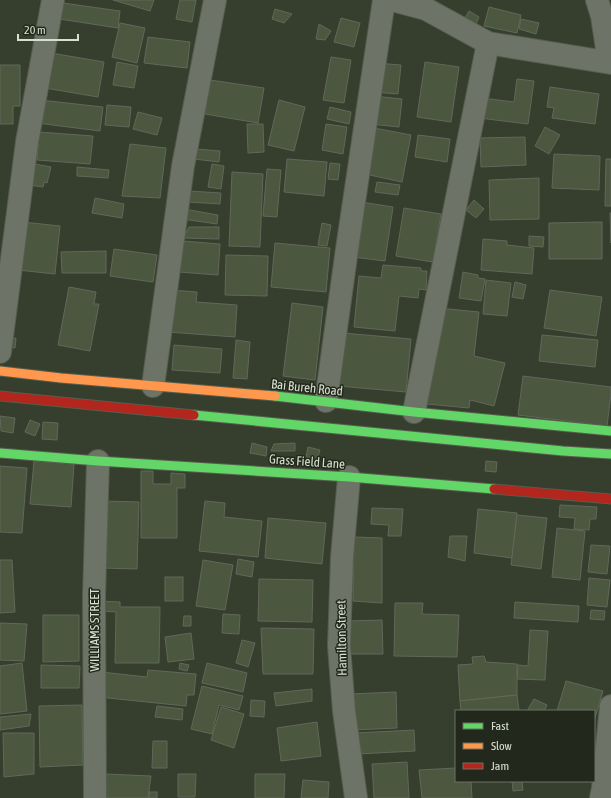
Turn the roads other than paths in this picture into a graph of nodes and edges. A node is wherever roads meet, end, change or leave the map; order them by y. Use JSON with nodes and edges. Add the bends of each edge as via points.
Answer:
{"nodes":[{"id":1,"x":53,"y":0,"type":"edge"},
{"id":2,"x":215,"y":0,"type":"edge"},
{"id":3,"x":384,"y":0,"type":"edge"},
{"id":4,"x":392,"y":0,"type":"edge"},
{"id":5,"x":604,"y":9,"type":"edge"},
{"id":6,"x":488,"y":43,"type":"junction"},
{"id":7,"x":610,"y":62,"type":"edge"},
{"id":8,"x":0,"y":352,"type":"edge"},
{"id":9,"x":0,"y":371,"type":"edge"},
{"id":10,"x":153,"y":386,"type":"junction"},
{"id":11,"x":0,"y":396,"type":"edge"},
{"id":12,"x":326,"y":402,"type":"junction"},
{"id":13,"x":414,"y":412,"type":"junction"},
{"id":14,"x":611,"y":431,"type":"edge"},
{"id":15,"x":0,"y":453,"type":"edge"},
{"id":16,"x":611,"y":454,"type":"edge"},
{"id":17,"x":98,"y":462,"type":"junction"},
{"id":18,"x":349,"y":477,"type":"junction"},
{"id":19,"x":611,"y":499,"type":"edge"},
{"id":20,"x":611,"y":706,"type":"edge"},
{"id":21,"x":605,"y":791,"type":"edge"},
{"id":22,"x":95,"y":798,"type":"edge"},
{"id":23,"x":356,"y":798,"type":"edge"}],
"edges":[{"from":1,"to":8,"type":"street","via":[[27,142]]},
{"from":2,"to":10,"type":"street","via":[[183,166]]},
{"from":3,"to":12,"type":"street"},
{"from":4,"to":6,"type":"street","via":[[426,9]]},
{"from":5,"to":7,"type":"street"},
{"from":6,"to":7,"type":"street"},
{"from":6,"to":13,"type":"street"},
{"from":9,"to":10,"type":"main road","name":"Bai Bureh Road"},
{"from":10,"to":12,"type":"main road","name":"Bai Bureh Road"},
{"from":11,"to":16,"type":"main road","via":[[408,437]]},
{"from":12,"to":13,"type":"main road","name":"Bai Bureh Road"},
{"from":13,"to":14,"type":"main road","name":"Bai Bureh Road"},
{"from":15,"to":17,"type":"main road","name":"Grass Field Lane"},
{"from":17,"to":18,"type":"main road","name":"Grass Field Lane"},
{"from":17,"to":22,"type":"street","name":"WILLIAMS STREET","via":[[94,597]]},
{"from":18,"to":19,"type":"main road","name":"Grass Field Lane"},
{"from":18,"to":23,"type":"street","name":"Hamilton Street","via":[[342,557],[339,646],[344,711]]},
{"from":20,"to":21,"type":"street"}]}
